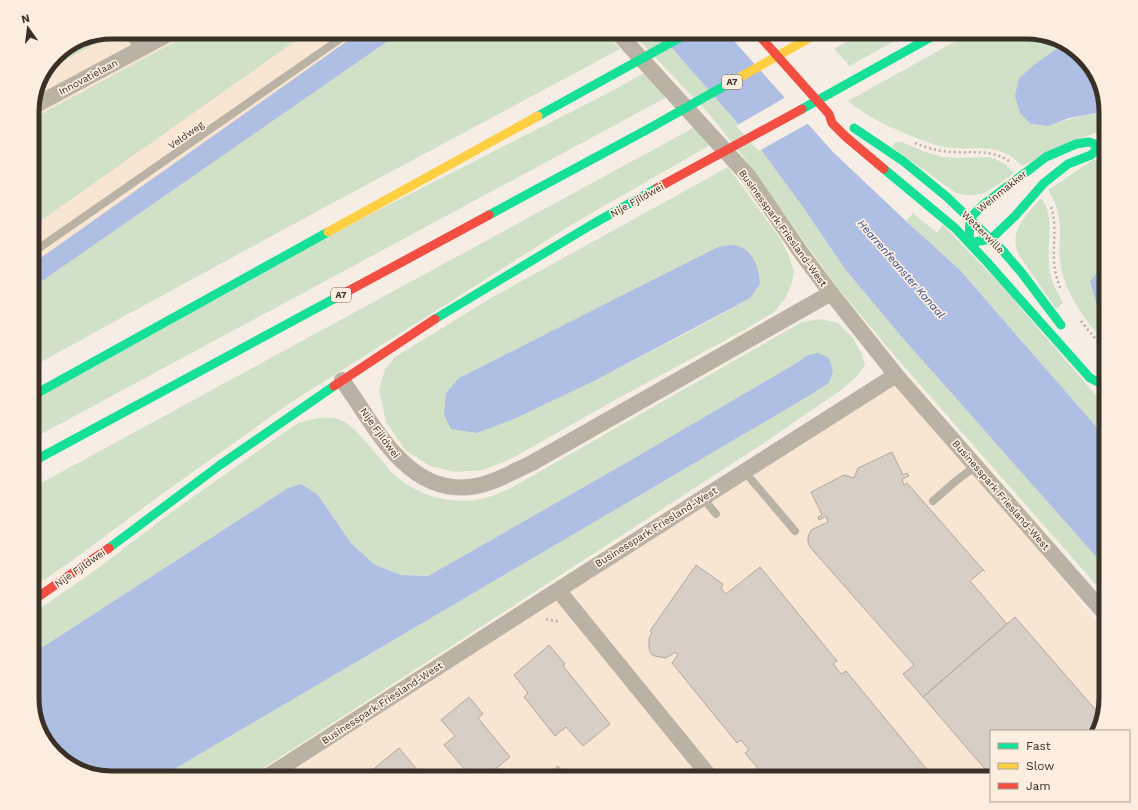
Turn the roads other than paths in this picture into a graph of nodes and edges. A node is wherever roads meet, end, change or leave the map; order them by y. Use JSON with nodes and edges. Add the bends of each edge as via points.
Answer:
{"nodes":[{"id":1,"x":137,"y":39,"type":"edge"},
{"id":2,"x":159,"y":39,"type":"edge"},
{"id":3,"x":340,"y":39,"type":"edge"},
{"id":4,"x":623,"y":39,"type":"edge"},
{"id":5,"x":677,"y":39,"type":"edge"},
{"id":6,"x":762,"y":39,"type":"edge"},
{"id":7,"x":807,"y":39,"type":"edge"},
{"id":8,"x":927,"y":39,"type":"edge"},
{"id":9,"x":144,"y":47,"type":"junction"},
{"id":10,"x":40,"y":103,"type":"edge"},
{"id":11,"x":829,"y":114,"type":"junction"},
{"id":12,"x":1099,"y":145,"type":"edge"},
{"id":13,"x":1099,"y":149,"type":"edge"},
{"id":14,"x":970,"y":218,"type":"junction"},
{"id":15,"x":991,"y":239,"type":"junction"},
{"id":16,"x":969,"y":243,"type":"junction"},
{"id":17,"x":39,"y":249,"type":"edge"},
{"id":18,"x":831,"y":293,"type":"junction"},
{"id":19,"x":1066,"y":330,"type":"dead end"},
{"id":20,"x":896,"y":375,"type":"junction"},
{"id":21,"x":342,"y":380,"type":"junction"},
{"id":22,"x":1099,"y":384,"type":"edge"},
{"id":23,"x":39,"y":392,"type":"edge"},
{"id":24,"x":39,"y":458,"type":"edge"},
{"id":25,"x":976,"y":466,"type":"junction"},
{"id":26,"x":744,"y":471,"type":"junction"},
{"id":27,"x":703,"y":498,"type":"junction"},
{"id":28,"x":933,"y":501,"type":"dead end"},
{"id":29,"x":716,"y":514,"type":"dead end"},
{"id":30,"x":795,"y":531,"type":"dead end"},
{"id":31,"x":558,"y":590,"type":"junction"},
{"id":32,"x":39,"y":596,"type":"edge"},
{"id":33,"x":1099,"y":607,"type":"edge"},
{"id":34,"x":276,"y":771,"type":"edge"},
{"id":35,"x":706,"y":771,"type":"edge"}],
"edges":[{"from":1,"to":9,"type":"street"},
{"from":2,"to":9,"type":"street","name":"Innovatielaan"},
{"from":3,"to":17,"type":"lane","name":"Veldweg"},
{"from":4,"to":18,"type":"street","name":"Businesspark Friesland-West","via":[[749,177]]},
{"from":5,"to":23,"type":"main road"},
{"from":6,"to":11,"type":"main road","name":"Wetterwille"},
{"from":7,"to":24,"type":"main road","number":"A7","via":[[650,128]]},
{"from":8,"to":21,"type":"main road","name":"Nije Fjildwei","via":[[565,240],[432,321]]},
{"from":9,"to":10,"type":"street","name":"Innovatielaan"},
{"from":11,"to":14,"type":"main road","name":"Wetterwille","via":[[843,120],[898,157]]},
{"from":11,"to":16,"type":"main road","name":"Wetterwille","via":[[832,123],[846,137],[949,223]]},
{"from":12,"to":14,"type":"main road","name":"Weinmakker","via":[[1089,142],[1076,144],[1046,157],[984,204]]},
{"from":13,"to":15,"type":"main road","name":"Weinmakker","via":[[1068,164],[1048,179]]},
{"from":14,"to":15,"type":"main road","name":"Wetterwille"},
{"from":14,"to":16,"type":"main road","name":"Weinmakker"},
{"from":15,"to":16,"type":"main road"},
{"from":15,"to":19,"type":"main road","name":"Wetterwille","via":[[1021,272]]},
{"from":16,"to":22,"type":"main road","name":"Wetterwille","via":[[1090,378]]},
{"from":18,"to":20,"type":"street","name":"Businesspark Friesland-West"},
{"from":18,"to":21,"type":"street","name":"Nije Fjildwei","via":[[532,463],[500,478],[469,487],[449,487],[430,481],[401,462]]},
{"from":20,"to":25,"type":"street","name":"Businesspark Friesland-West"},
{"from":20,"to":26,"type":"street","name":"Businesspark Friesland-West"},
{"from":21,"to":32,"type":"main road","name":"Nije Fjildwei"},
{"from":25,"to":28,"type":"lane"},
{"from":25,"to":33,"type":"street","name":"Businesspark Friesland-West"},
{"from":26,"to":27,"type":"street","name":"Businesspark Friesland-West"},
{"from":26,"to":30,"type":"lane"},
{"from":27,"to":29,"type":"lane"},
{"from":27,"to":31,"type":"street","name":"Businesspark Friesland-West"},
{"from":31,"to":34,"type":"street","name":"Businesspark Friesland-West"},
{"from":31,"to":35,"type":"street"}]}
